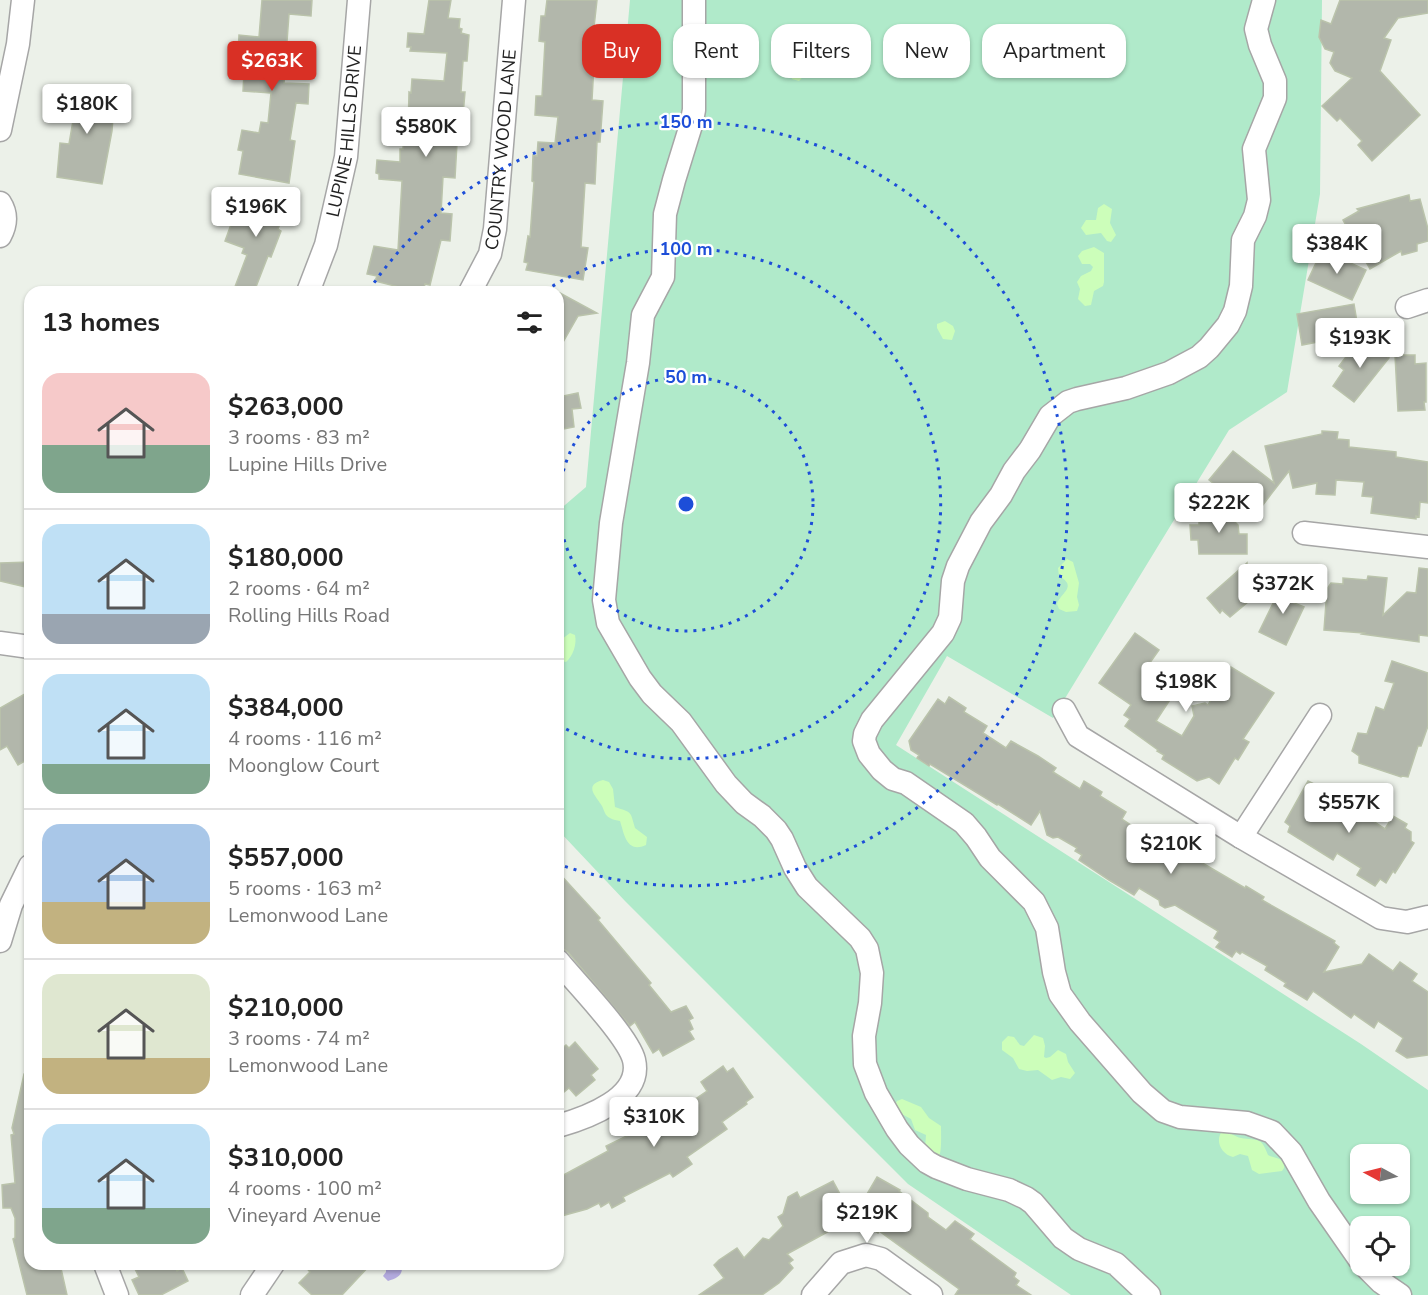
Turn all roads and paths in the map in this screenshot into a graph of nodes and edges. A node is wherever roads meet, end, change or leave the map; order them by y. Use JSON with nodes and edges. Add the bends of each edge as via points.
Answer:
{"nodes":[{"id":1,"x":23,"y":0,"type":"edge"},
{"id":2,"x":359,"y":0,"type":"edge"},
{"id":3,"x":514,"y":0,"type":"edge"},
{"id":4,"x":694,"y":0,"type":"edge"},
{"id":5,"x":1264,"y":0,"type":"edge"},
{"id":6,"x":0,"y":130,"type":"edge"},
{"id":7,"x":0,"y":203,"type":"edge"},
{"id":8,"x":0,"y":236,"type":"edge"},
{"id":9,"x":310,"y":286,"type":"edge"},
{"id":10,"x":473,"y":286,"type":"edge"},
{"id":11,"x":1304,"y":533,"type":"dead end"},
{"id":12,"x":1428,"y":547,"type":"edge"},
{"id":13,"x":0,"y":643,"type":"edge"},
{"id":14,"x":24,"y":646,"type":"edge"},
{"id":15,"x":1064,"y":710,"type":"dead end"},
{"id":16,"x":1320,"y":715,"type":"dead end"},
{"id":17,"x":1241,"y":837,"type":"junction"},
{"id":18,"x":24,"y":878,"type":"edge"},
{"id":19,"x":1428,"y":917,"type":"edge"},
{"id":20,"x":0,"y":941,"type":"edge"},
{"id":21,"x":564,"y":968,"type":"edge"},
{"id":22,"x":564,"y":1124,"type":"edge"},
{"id":23,"x":1350,"y":1246,"type":"edge"},
{"id":24,"x":107,"y":1270,"type":"edge"},
{"id":25,"x":269,"y":1270,"type":"edge"},
{"id":26,"x":1374,"y":1276,"type":"edge"},
{"id":27,"x":117,"y":1295,"type":"edge"},
{"id":28,"x":252,"y":1295,"type":"edge"},
{"id":29,"x":813,"y":1295,"type":"edge"},
{"id":30,"x":931,"y":1295,"type":"edge"},
{"id":31,"x":1149,"y":1295,"type":"edge"},
{"id":32,"x":1400,"y":1295,"type":"edge"}],
"edges":[{"from":1,"to":6,"type":"street"},
{"from":2,"to":9,"type":"street","name":"LUPINE HILLS DRIVE","via":[[346,157],[326,244]]},
{"from":3,"to":10,"type":"street","name":"COUNTRY WOOD LANE","via":[[495,229],[490,254]]},
{"from":4,"to":31,"type":"street","via":[[692,125],[665,214],[663,277],[643,315],[610,531],[604,600],[608,623],[652,694],[681,722],[726,784],[776,830],[807,887],[864,943],[872,973],[864,1036],[865,1064],[876,1093],[909,1145],[936,1167],[1009,1190],[1034,1203],[1063,1238],[1116,1264]]},
{"from":5,"to":23,"type":"street","via":[[1256,29],[1275,81],[1275,98],[1256,142],[1259,200],[1256,216],[1243,240],[1241,286],[1228,325],[1209,348],[1169,373],[1068,402],[1050,416],[981,522],[958,566],[950,618],[943,633],[872,720],[864,741],[869,754],[887,775],[906,783],[964,823],[990,858],[1034,902],[1047,928],[1060,994],[1142,1093],[1163,1111],[1179,1117],[1247,1123],[1272,1132],[1291,1152]]},
{"from":7,"to":8,"type":"street","via":[[6,217]]},
{"from":11,"to":12,"type":"street"},
{"from":13,"to":14,"type":"street"},
{"from":15,"to":17,"type":"street","via":[[1078,735]]},
{"from":16,"to":17,"type":"street"},
{"from":17,"to":19,"type":"street","via":[[1381,918],[1407,922]]},
{"from":18,"to":20,"type":"street"},
{"from":21,"to":22,"type":"street","via":[[626,1041],[634,1060],[634,1075],[624,1096]]},
{"from":24,"to":27,"type":"street"},
{"from":25,"to":28,"type":"street"},
{"from":26,"to":32,"type":"street"},
{"from":29,"to":30,"type":"street","via":[[841,1263],[866,1255],[880,1259]]}]}
